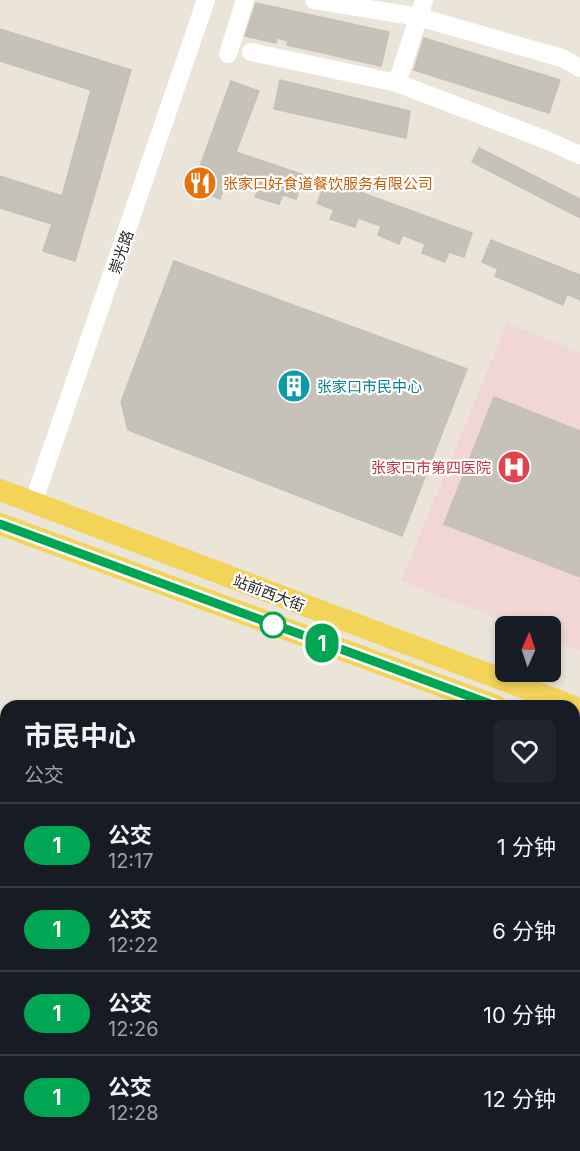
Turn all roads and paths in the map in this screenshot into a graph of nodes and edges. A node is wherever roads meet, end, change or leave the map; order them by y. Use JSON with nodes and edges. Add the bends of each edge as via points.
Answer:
{"nodes":[{"id":1,"x":206,"y":0,"type":"edge"},
{"id":2,"x":245,"y":0,"type":"edge"},
{"id":3,"x":314,"y":0,"type":"edge"},
{"id":4,"x":421,"y":8,"type":"edge"},
{"id":5,"x":251,"y":52,"type":"dead end"},
{"id":6,"x":228,"y":54,"type":"dead end"},
{"id":7,"x":580,"y":68,"type":"edge"},
{"id":8,"x":397,"y":83,"type":"junction"},
{"id":9,"x":580,"y":155,"type":"edge"},
{"id":10,"x":0,"y":490,"type":"edge"},
{"id":11,"x":33,"y":503,"type":"junction"},
{"id":12,"x":0,"y":524,"type":"edge"},
{"id":13,"x":480,"y":700,"type":"edge"},
{"id":14,"x":554,"y":700,"type":"edge"}],
"edges":[{"from":1,"to":11,"type":"street","name":"崇光路"},
{"from":2,"to":6,"type":"street"},
{"from":3,"to":4,"type":"street"},
{"from":4,"to":7,"type":"street","via":[[562,58]]},
{"from":4,"to":8,"type":"street"},
{"from":5,"to":8,"type":"street"},
{"from":8,"to":9,"type":"street"},
{"from":10,"to":11,"type":"main road","name":"站前西大街"},
{"from":11,"to":14,"type":"main road","name":"站前西大街"},
{"from":12,"to":13,"type":"main road","name":"站前西大街"}]}
